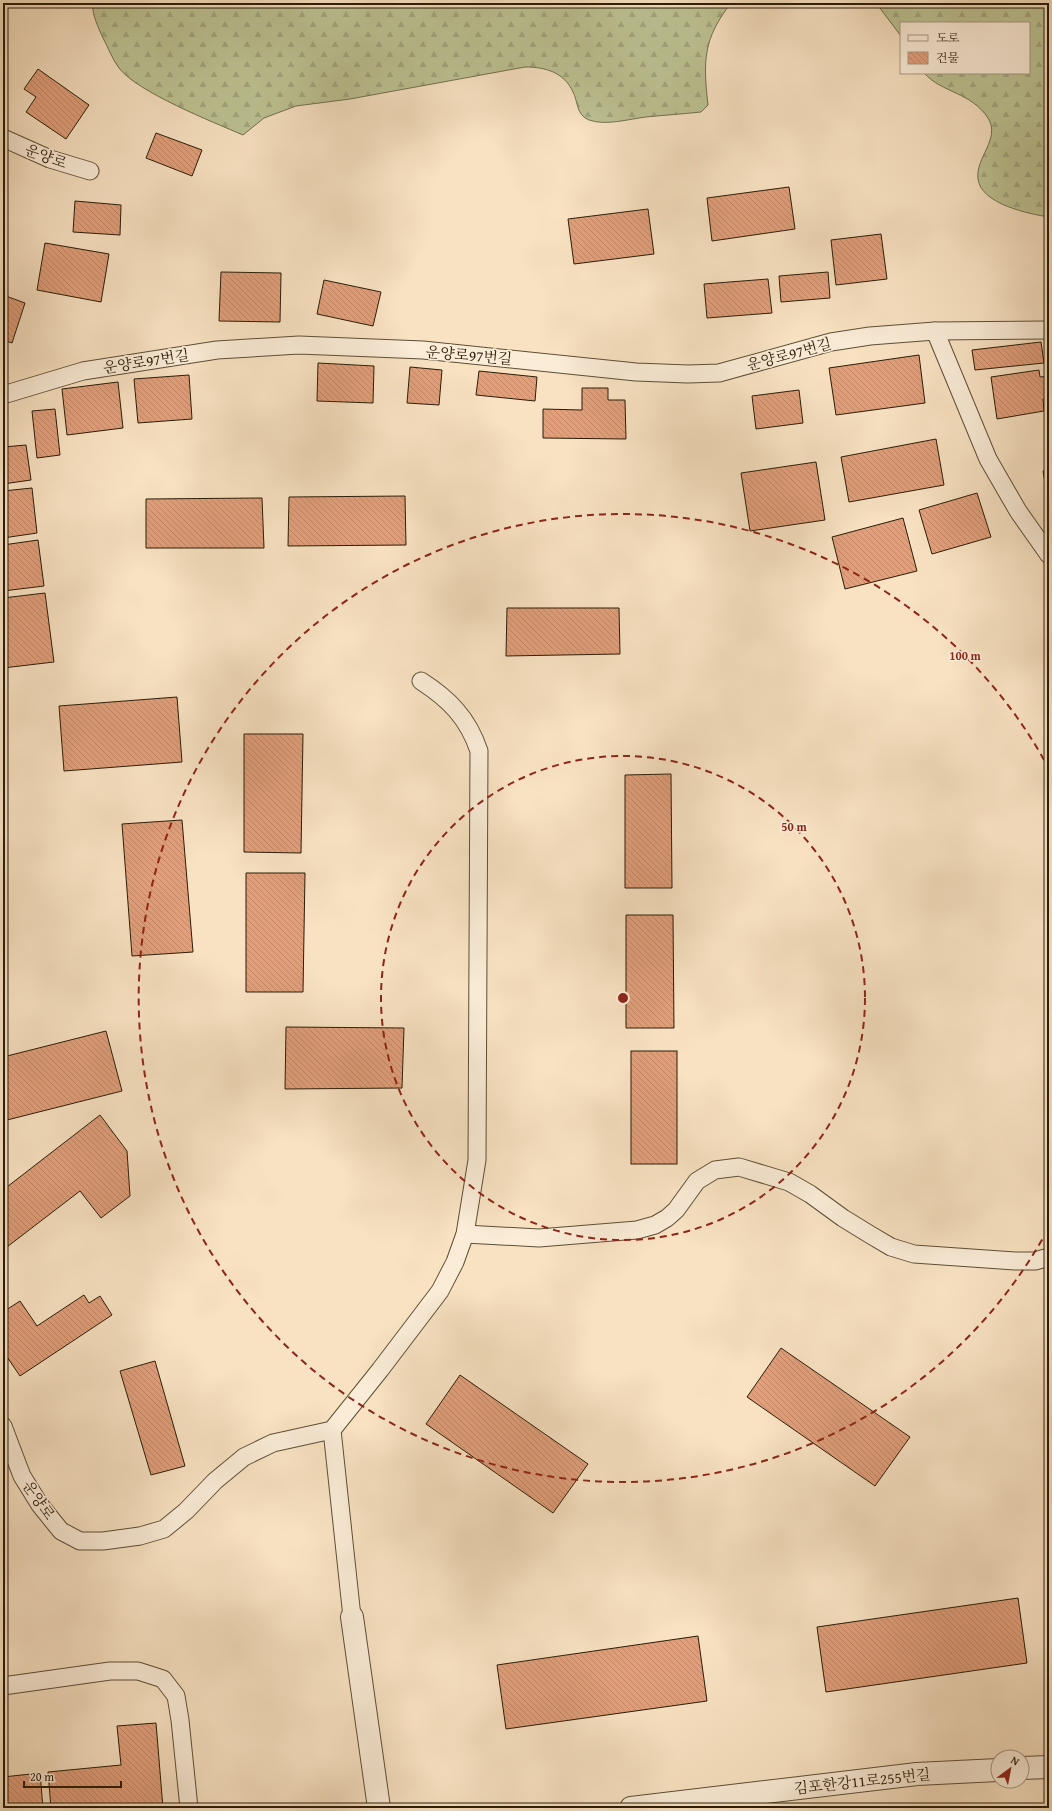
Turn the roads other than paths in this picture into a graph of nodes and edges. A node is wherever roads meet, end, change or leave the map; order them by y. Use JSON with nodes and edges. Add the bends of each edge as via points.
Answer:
{"nodes":[{"id":1,"x":3,"y":138,"type":"edge"},
{"id":2,"x":90,"y":172,"type":"dead end"},
{"id":3,"x":1049,"y":330,"type":"edge"},
{"id":4,"x":935,"y":331,"type":"junction"},
{"id":5,"x":3,"y":395,"type":"edge"},
{"id":6,"x":1049,"y":555,"type":"edge"},
{"id":7,"x":421,"y":681,"type":"dead end"},
{"id":8,"x":465,"y":1234,"type":"junction"},
{"id":9,"x":1049,"y":1257,"type":"edge"},
{"id":10,"x":3,"y":1426,"type":"edge"},
{"id":11,"x":332,"y":1430,"type":"junction"},
{"id":12,"x":352,"y":1617,"type":"joint"},
{"id":13,"x":3,"y":1686,"type":"edge"},
{"id":14,"x":1049,"y":1767,"type":"edge"},
{"id":15,"x":1030,"y":1768,"type":"edge"},
{"id":16,"x":990,"y":1770,"type":"edge"},
{"id":17,"x":189,"y":1808,"type":"edge"},
{"id":18,"x":380,"y":1808,"type":"edge"},
{"id":19,"x":631,"y":1808,"type":"edge"}],
"edges":[{"from":1,"to":2,"type":"lane","name":"운양로","via":[[50,159]]},
{"from":3,"to":4,"type":"lane","name":"운양로97번길"},
{"from":4,"to":5,"type":"lane","name":"운양로97번길","via":[[831,342],[719,373],[688,374],[636,372],[415,350],[299,345],[217,350],[83,371]]},
{"from":4,"to":6,"type":"lane","via":[[988,459],[1018,512]]},
{"from":7,"to":8,"type":"lane","via":[[441,694],[461,716],[472,732],[479,751],[477,1160]]},
{"from":8,"to":9,"type":"lane","via":[[539,1238],[637,1230],[655,1225],[667,1218],[697,1181],[715,1170],[739,1167],[789,1182],[891,1247],[914,1254],[1015,1261]]},
{"from":8,"to":11,"type":"lane","via":[[455,1262],[440,1291]]},
{"from":10,"to":11,"type":"lane","name":"운양로","via":[[22,1476],[40,1505],[62,1530],[80,1541],[140,1536],[164,1529],[244,1457],[273,1443]]},
{"from":11,"to":12,"type":"lane"},
{"from":12,"to":18,"type":"street"},
{"from":13,"to":17,"type":"lane","via":[[110,1671],[138,1671],[163,1678],[176,1696]]},
{"from":14,"to":15,"type":"street"},
{"from":16,"to":19,"type":"street","name":"김포한강11로255번길","via":[[917,1774]]}]}
